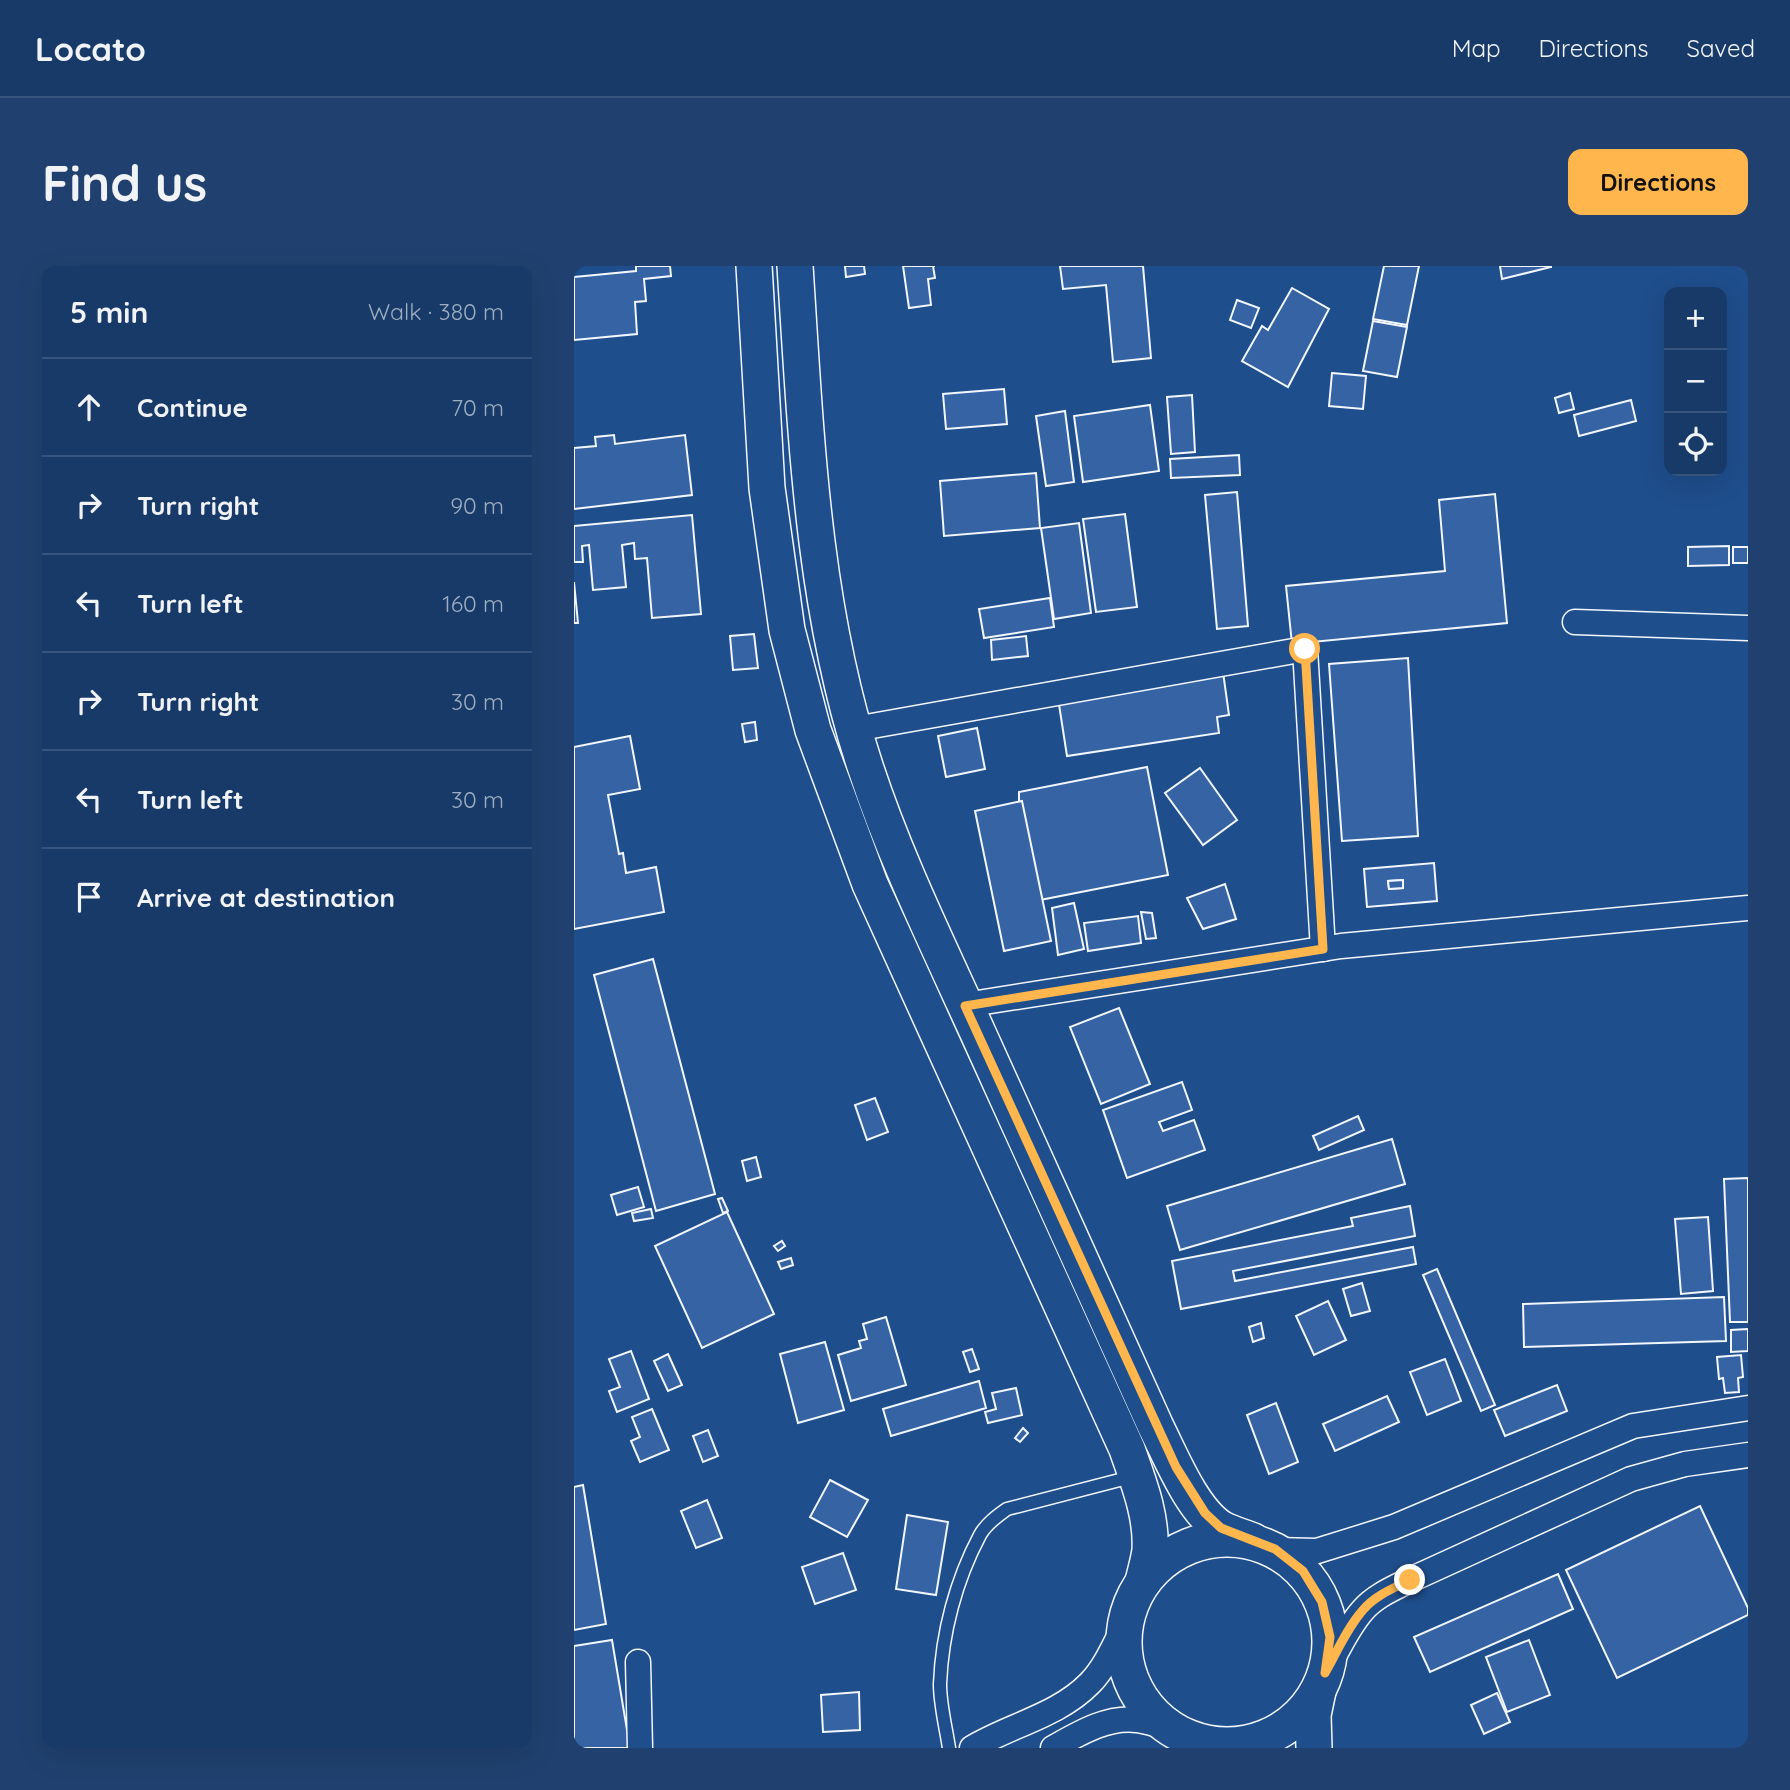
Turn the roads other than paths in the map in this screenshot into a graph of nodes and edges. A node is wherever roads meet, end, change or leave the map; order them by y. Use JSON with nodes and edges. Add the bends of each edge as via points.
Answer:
{"nodes":[{"id":1,"x":754,"y":266,"type":"edge"},
{"id":2,"x":795,"y":266,"type":"edge"},
{"id":3,"x":1575,"y":622,"type":"dead end"},
{"id":4,"x":1748,"y":628,"type":"edge"},
{"id":5,"x":855,"y":729,"type":"junction"},
{"id":6,"x":1748,"y":908,"type":"edge"},
{"id":7,"x":1323,"y":949,"type":"junction"},
{"id":8,"x":965,"y":1006,"type":"junction"},
{"id":9,"x":1748,"y":1408,"type":"edge"},
{"id":10,"x":1748,"y":1455,"type":"edge"},
{"id":11,"x":1136,"y":1475,"type":"junction"},
{"id":12,"x":1264,"y":1545,"type":"junction"},
{"id":13,"x":1143,"y":1582,"type":"junction"},
{"id":14,"x":1126,"y":1623,"type":"junction"},
{"id":15,"x":638,"y":1662,"type":"dead end"},
{"id":16,"x":1321,"y":1682,"type":"junction"},
{"id":17,"x":1189,"y":1738,"type":"edge"},
{"id":18,"x":640,"y":1748,"type":"edge"},
{"id":19,"x":949,"y":1748,"type":"edge"},
{"id":20,"x":972,"y":1748,"type":"edge"},
{"id":21,"x":1053,"y":1748,"type":"edge"},
{"id":22,"x":1314,"y":1748,"type":"edge"}],
"edges":[{"from":1,"to":11,"type":"main road","via":[[767,488],[787,629],[813,730],[870,884]]},
{"from":2,"to":5,"type":"main road","via":[[808,472],[819,563]]},
{"from":3,"to":4,"type":"street"},
{"from":5,"to":7,"type":"street","via":[[1305,649]]},
{"from":5,"to":8,"type":"main road","via":[[901,862]]},
{"from":6,"to":7,"type":"street"},
{"from":7,"to":8,"type":"street"},
{"from":8,"to":12,"type":"main road","via":[[1176,1467],[1205,1513],[1221,1528]]},
{"from":9,"to":12,"type":"street","via":[[1633,1426],[1394,1527],[1317,1551]]},
{"from":10,"to":16,"type":"street","via":[[1685,1464],[1631,1479],[1386,1592],[1364,1608]]},
{"from":11,"to":13,"type":"main road","via":[[1149,1527],[1150,1552]]},
{"from":11,"to":19,"type":"lane","via":[[1007,1509],[981,1534],[947,1625],[940,1686]]},
{"from":12,"to":13,"type":"main road","via":[[1223,1539],[1192,1545],[1165,1560]]},
{"from":12,"to":16,"type":"main road","via":[[1303,1571],[1322,1602],[1330,1637]]},
{"from":13,"to":14,"type":"main road"},
{"from":14,"to":17,"type":"main road","via":[[1124,1654],[1132,1683],[1147,1708]]},
{"from":14,"to":20,"type":"street","via":[[1107,1661],[1072,1699]]},
{"from":15,"to":18,"type":"street"},
{"from":16,"to":17,"type":"main road","via":[[1300,1715],[1276,1733],[1248,1743],[1218,1745]]},
{"from":16,"to":22,"type":"main road","via":[[1313,1715]]},
{"from":17,"to":21,"type":"street","via":[[1137,1720],[1118,1720]]}]}
